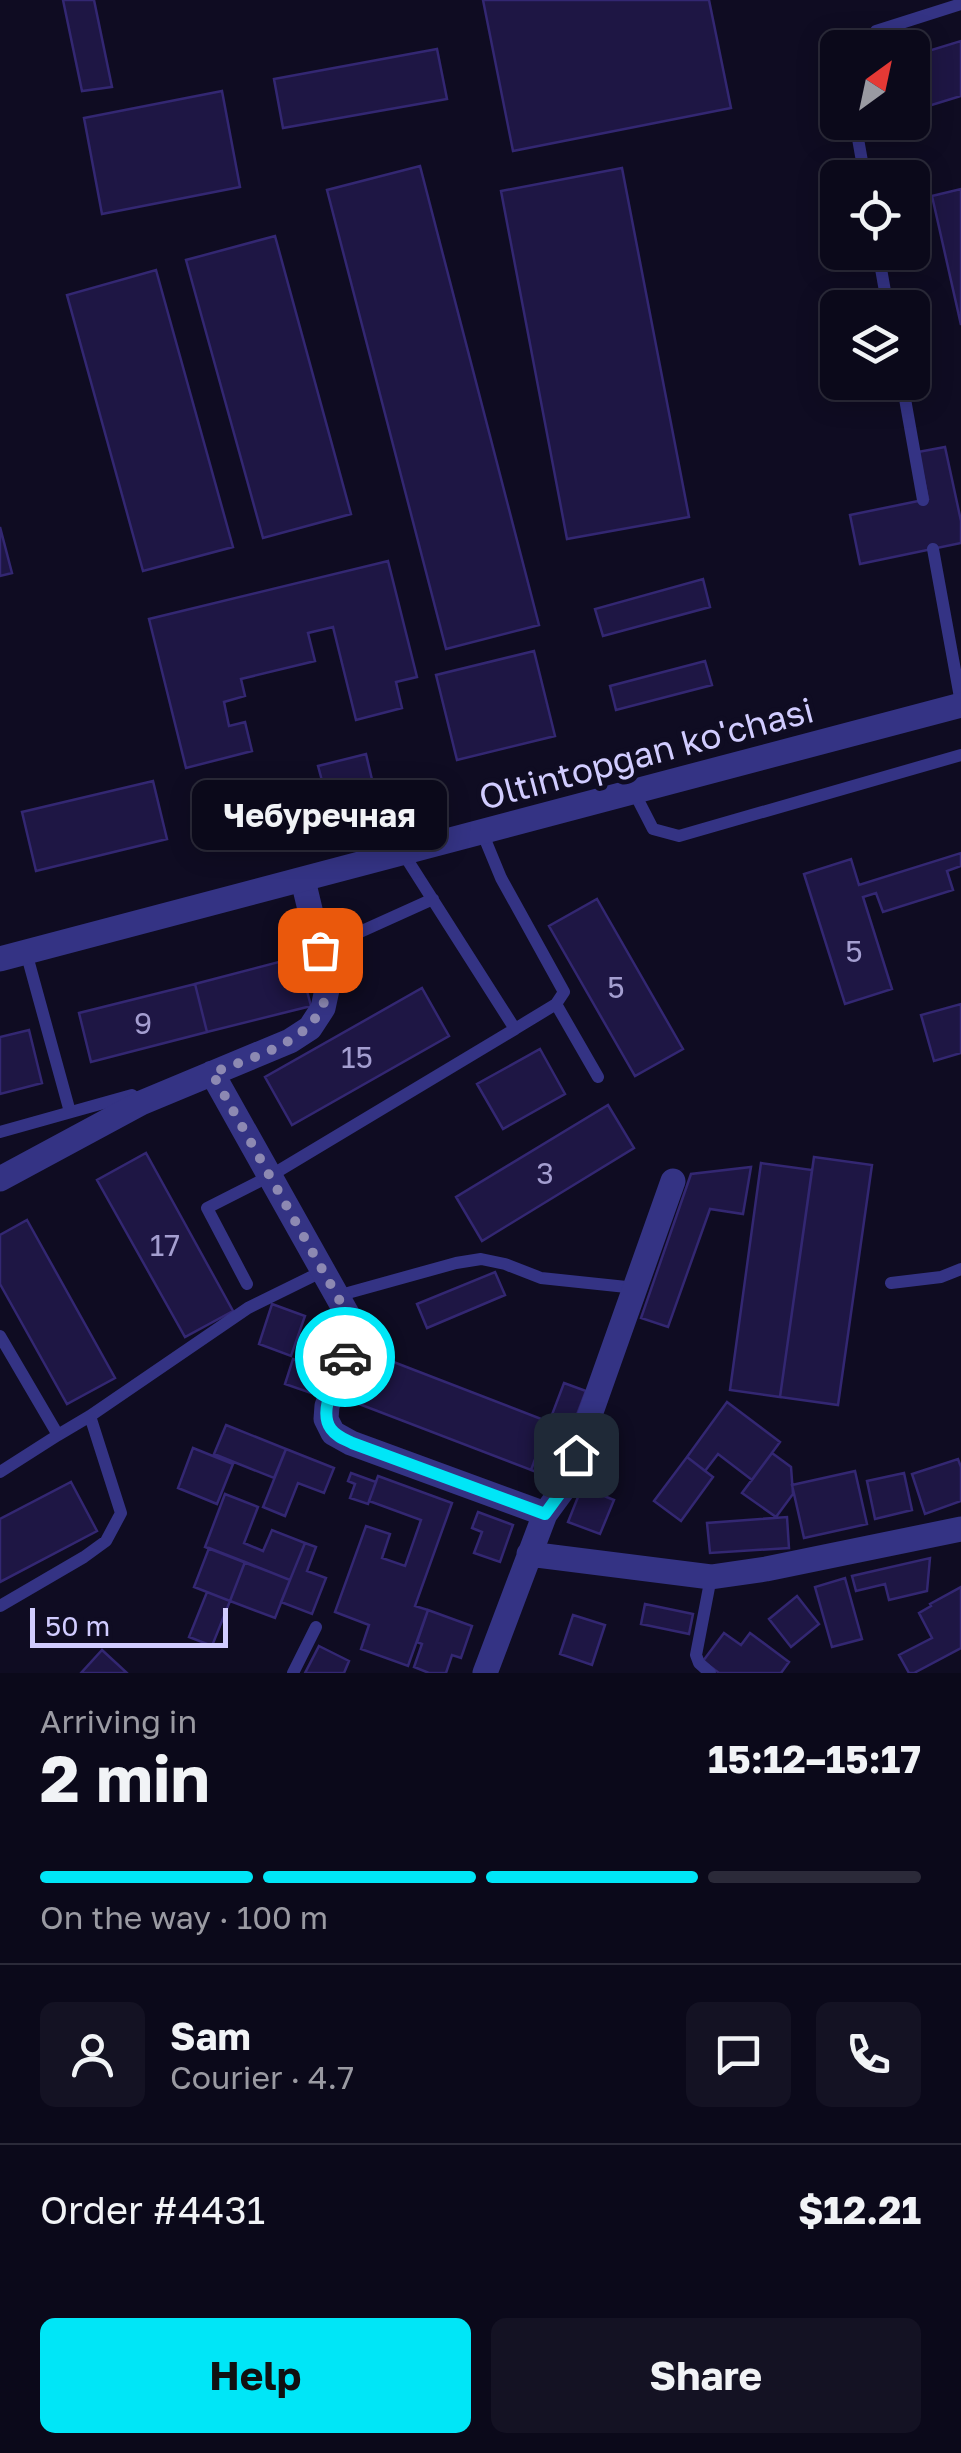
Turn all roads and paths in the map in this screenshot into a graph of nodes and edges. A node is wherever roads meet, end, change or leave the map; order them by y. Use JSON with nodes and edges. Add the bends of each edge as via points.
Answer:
{"nodes":[{"id":1,"x":961,"y":4,"type":"edge"},
{"id":2,"x":876,"y":30,"type":"edge"},
{"id":3,"x":905,"y":400,"type":"edge"},
{"id":4,"x":923,"y":500,"type":"dead end"},
{"id":5,"x":933,"y":549,"type":"dead end"},
{"id":6,"x":961,"y":704,"type":"edge"},
{"id":7,"x":961,"y":755,"type":"edge"},
{"id":8,"x":634,"y":792,"type":"junction"},
{"id":9,"x":482,"y":832,"type":"junction"},
{"id":10,"x":404,"y":853,"type":"junction"},
{"id":11,"x":302,"y":880,"type":"junction"},
{"id":12,"x":433,"y":899,"type":"junction"},
{"id":13,"x":320,"y":950,"type":"junction"},
{"id":14,"x":26,"y":952,"type":"junction"},
{"id":15,"x":0,"y":959,"type":"edge"},
{"id":16,"x":556,"y":1004,"type":"junction"},
{"id":17,"x":515,"y":1029,"type":"junction"},
{"id":18,"x":212,"y":1073,"type":"junction"},
{"id":19,"x":598,"y":1076,"type":"dead end"},
{"id":20,"x":141,"y":1103,"type":"junction"},
{"id":21,"x":70,"y":1112,"type":"junction"},
{"id":22,"x":0,"y":1132,"type":"edge"},
{"id":23,"x":270,"y":1176,"type":"junction"},
{"id":24,"x":0,"y":1179,"type":"edge"},
{"id":25,"x":673,"y":1181,"type":"dead end"},
{"id":26,"x":961,"y":1269,"type":"edge"},
{"id":27,"x":323,"y":1272,"type":"junction"},
{"id":28,"x":891,"y":1282,"type":"dead end"},
{"id":29,"x":247,"y":1284,"type":"dead end"},
{"id":30,"x":637,"y":1288,"type":"junction"},
{"id":31,"x":338,"y":1296,"type":"junction"},
{"id":32,"x":0,"y":1336,"type":"edge"},
{"id":33,"x":90,"y":1416,"type":"junction"},
{"id":34,"x":58,"y":1435,"type":"junction"},
{"id":35,"x":0,"y":1472,"type":"edge"},
{"id":36,"x":545,"y":1514,"type":"junction"},
{"id":37,"x":961,"y":1529,"type":"edge"},
{"id":38,"x":530,"y":1554,"type":"junction"},
{"id":39,"x":711,"y":1577,"type":"junction"},
{"id":40,"x":0,"y":1606,"type":"edge"},
{"id":41,"x":316,"y":1627,"type":"dead end"},
{"id":42,"x":293,"y":1673,"type":"edge"},
{"id":43,"x":484,"y":1673,"type":"edge"},
{"id":44,"x":710,"y":1673,"type":"edge"}],
"edges":[{"from":1,"to":2,"type":"lane"},
{"from":3,"to":4,"type":"lane"},
{"from":5,"to":6,"type":"lane"},
{"from":6,"to":8,"type":"street","name":"Oltintopgan ko'chasi"},
{"from":7,"to":8,"type":"lane","via":[[679,836],[653,829]]},
{"from":8,"to":9,"type":"street","name":"Oltintopgan ko'chasi"},
{"from":9,"to":10,"type":"street","name":"Oltintopgan ko'chasi"},
{"from":9,"to":16,"type":"lane","via":[[562,985]]},
{"from":10,"to":11,"type":"street","name":"Oltintopgan ko'chasi"},
{"from":10,"to":12,"type":"lane"},
{"from":11,"to":13,"type":"street"},
{"from":11,"to":14,"type":"street","name":"Oltintopgan ko'chasi"},
{"from":12,"to":13,"type":"lane"},
{"from":12,"to":17,"type":"lane"},
{"from":13,"to":18,"type":"street","via":[[328,985],[310,1028]]},
{"from":14,"to":15,"type":"street","name":"Oltintopgan ko'chasi"},
{"from":14,"to":21,"type":"lane"},
{"from":16,"to":17,"type":"lane"},
{"from":16,"to":19,"type":"lane"},
{"from":17,"to":23,"type":"lane"},
{"from":18,"to":20,"type":"street"},
{"from":18,"to":23,"type":"street"},
{"from":20,"to":21,"type":"lane","via":[[132,1094]]},
{"from":20,"to":24,"type":"street"},
{"from":21,"to":22,"type":"lane"},
{"from":23,"to":27,"type":"street"},
{"from":23,"to":29,"type":"lane","via":[[207,1208]]},
{"from":25,"to":30,"type":"street"},
{"from":26,"to":28,"type":"lane"},
{"from":27,"to":31,"type":"street"},
{"from":27,"to":33,"type":"lane","via":[[248,1308]]},
{"from":30,"to":31,"type":"lane","via":[[541,1278],[482,1260]]},
{"from":30,"to":36,"type":"street","via":[[564,1488]]},
{"from":31,"to":36,"type":"street","via":[[350,1319],[351,1342],[327,1406],[333,1433]]},
{"from":32,"to":34,"type":"lane"},
{"from":33,"to":34,"type":"lane"},
{"from":33,"to":40,"type":"lane","via":[[121,1514],[106,1542]]},
{"from":34,"to":35,"type":"lane"},
{"from":36,"to":38,"type":"street"},
{"from":37,"to":39,"type":"street"},
{"from":38,"to":39,"type":"street"},
{"from":38,"to":43,"type":"street"},
{"from":39,"to":44,"type":"lane","via":[[696,1655]]},
{"from":41,"to":42,"type":"lane"}]}
